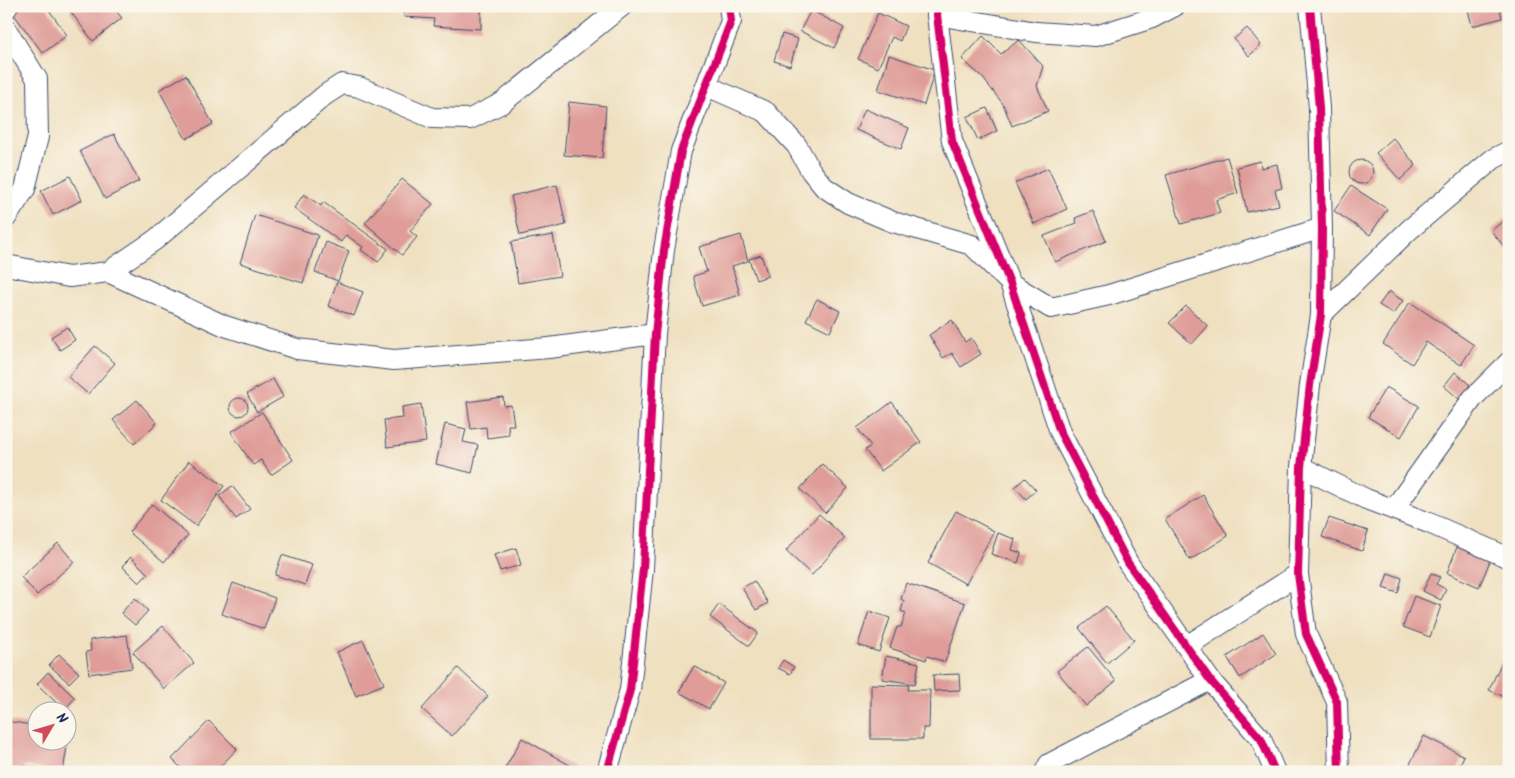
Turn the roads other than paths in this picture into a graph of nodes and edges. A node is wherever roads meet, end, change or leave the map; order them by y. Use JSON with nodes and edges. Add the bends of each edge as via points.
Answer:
{"nodes":[{"id":1,"x":622,"y":6,"type":"edge"},
{"id":2,"x":729,"y":6,"type":"edge"},
{"id":3,"x":1175,"y":6,"type":"edge"},
{"id":4,"x":937,"y":11,"type":"edge"},
{"id":5,"x":1316,"y":11,"type":"edge"},
{"id":6,"x":6,"y":30,"type":"edge"},
{"id":7,"x":707,"y":86,"type":"junction"},
{"id":8,"x":1509,"y":150,"type":"edge"},
{"id":9,"x":6,"y":218,"type":"edge"},
{"id":10,"x":1322,"y":228,"type":"junction"},
{"id":11,"x":6,"y":265,"type":"edge"},
{"id":12,"x":108,"y":272,"type":"junction"},
{"id":13,"x":1010,"y":283,"type":"junction"},
{"id":14,"x":1321,"y":315,"type":"junction"},
{"id":15,"x":655,"y":334,"type":"junction"},
{"id":16,"x":1509,"y":362,"type":"edge"},
{"id":17,"x":1301,"y":467,"type":"junction"},
{"id":18,"x":1394,"y":510,"type":"junction"},
{"id":19,"x":1509,"y":558,"type":"edge"},
{"id":20,"x":1298,"y":574,"type":"junction"},
{"id":21,"x":1187,"y":646,"type":"junction"},
{"id":22,"x":1210,"y":680,"type":"junction"},
{"id":23,"x":607,"y":772,"type":"edge"},
{"id":24,"x":1045,"y":772,"type":"edge"},
{"id":25,"x":1275,"y":772,"type":"edge"},
{"id":26,"x":1339,"y":772,"type":"edge"}],
"edges":[{"from":1,"to":12,"type":"street","via":[[502,103],[470,119],[432,118],[359,87],[342,84],[155,240]]},
{"from":2,"to":7,"type":"street","via":[[731,21]]},
{"from":3,"to":4,"type":"street","via":[[1152,18],[1096,36],[1036,32]]},
{"from":4,"to":13,"type":"street","via":[[952,141]]},
{"from":5,"to":10,"type":"street"},
{"from":6,"to":9,"type":"street","via":[[37,79],[38,137],[25,189]]},
{"from":7,"to":13,"type":"street","via":[[766,112],[797,146],[824,187],[848,202],[894,222],[972,245]]},
{"from":7,"to":15,"type":"street","via":[[682,151],[664,250]]},
{"from":8,"to":14,"type":"street","via":[[1493,158],[1409,230]]},
{"from":10,"to":13,"type":"street","via":[[1109,295],[1052,308]]},
{"from":10,"to":14,"type":"street"},
{"from":11,"to":12,"type":"street","via":[[68,277]]},
{"from":12,"to":15,"type":"street","via":[[225,326],[307,350],[394,360],[549,348]]},
{"from":13,"to":21,"type":"street","via":[[1060,432],[1128,563]]},
{"from":14,"to":17,"type":"street"},
{"from":15,"to":23,"type":"street","via":[[643,570],[630,690]]},
{"from":16,"to":18,"type":"street","via":[[1473,398]]},
{"from":17,"to":18,"type":"street"},
{"from":17,"to":20,"type":"street"},
{"from":18,"to":19,"type":"street"},
{"from":20,"to":21,"type":"street"},
{"from":20,"to":26,"type":"street","via":[[1306,634],[1337,702]]},
{"from":21,"to":22,"type":"street"},
{"from":22,"to":24,"type":"street","via":[[1049,764]]},
{"from":22,"to":25,"type":"street","via":[[1261,739]]}]}
